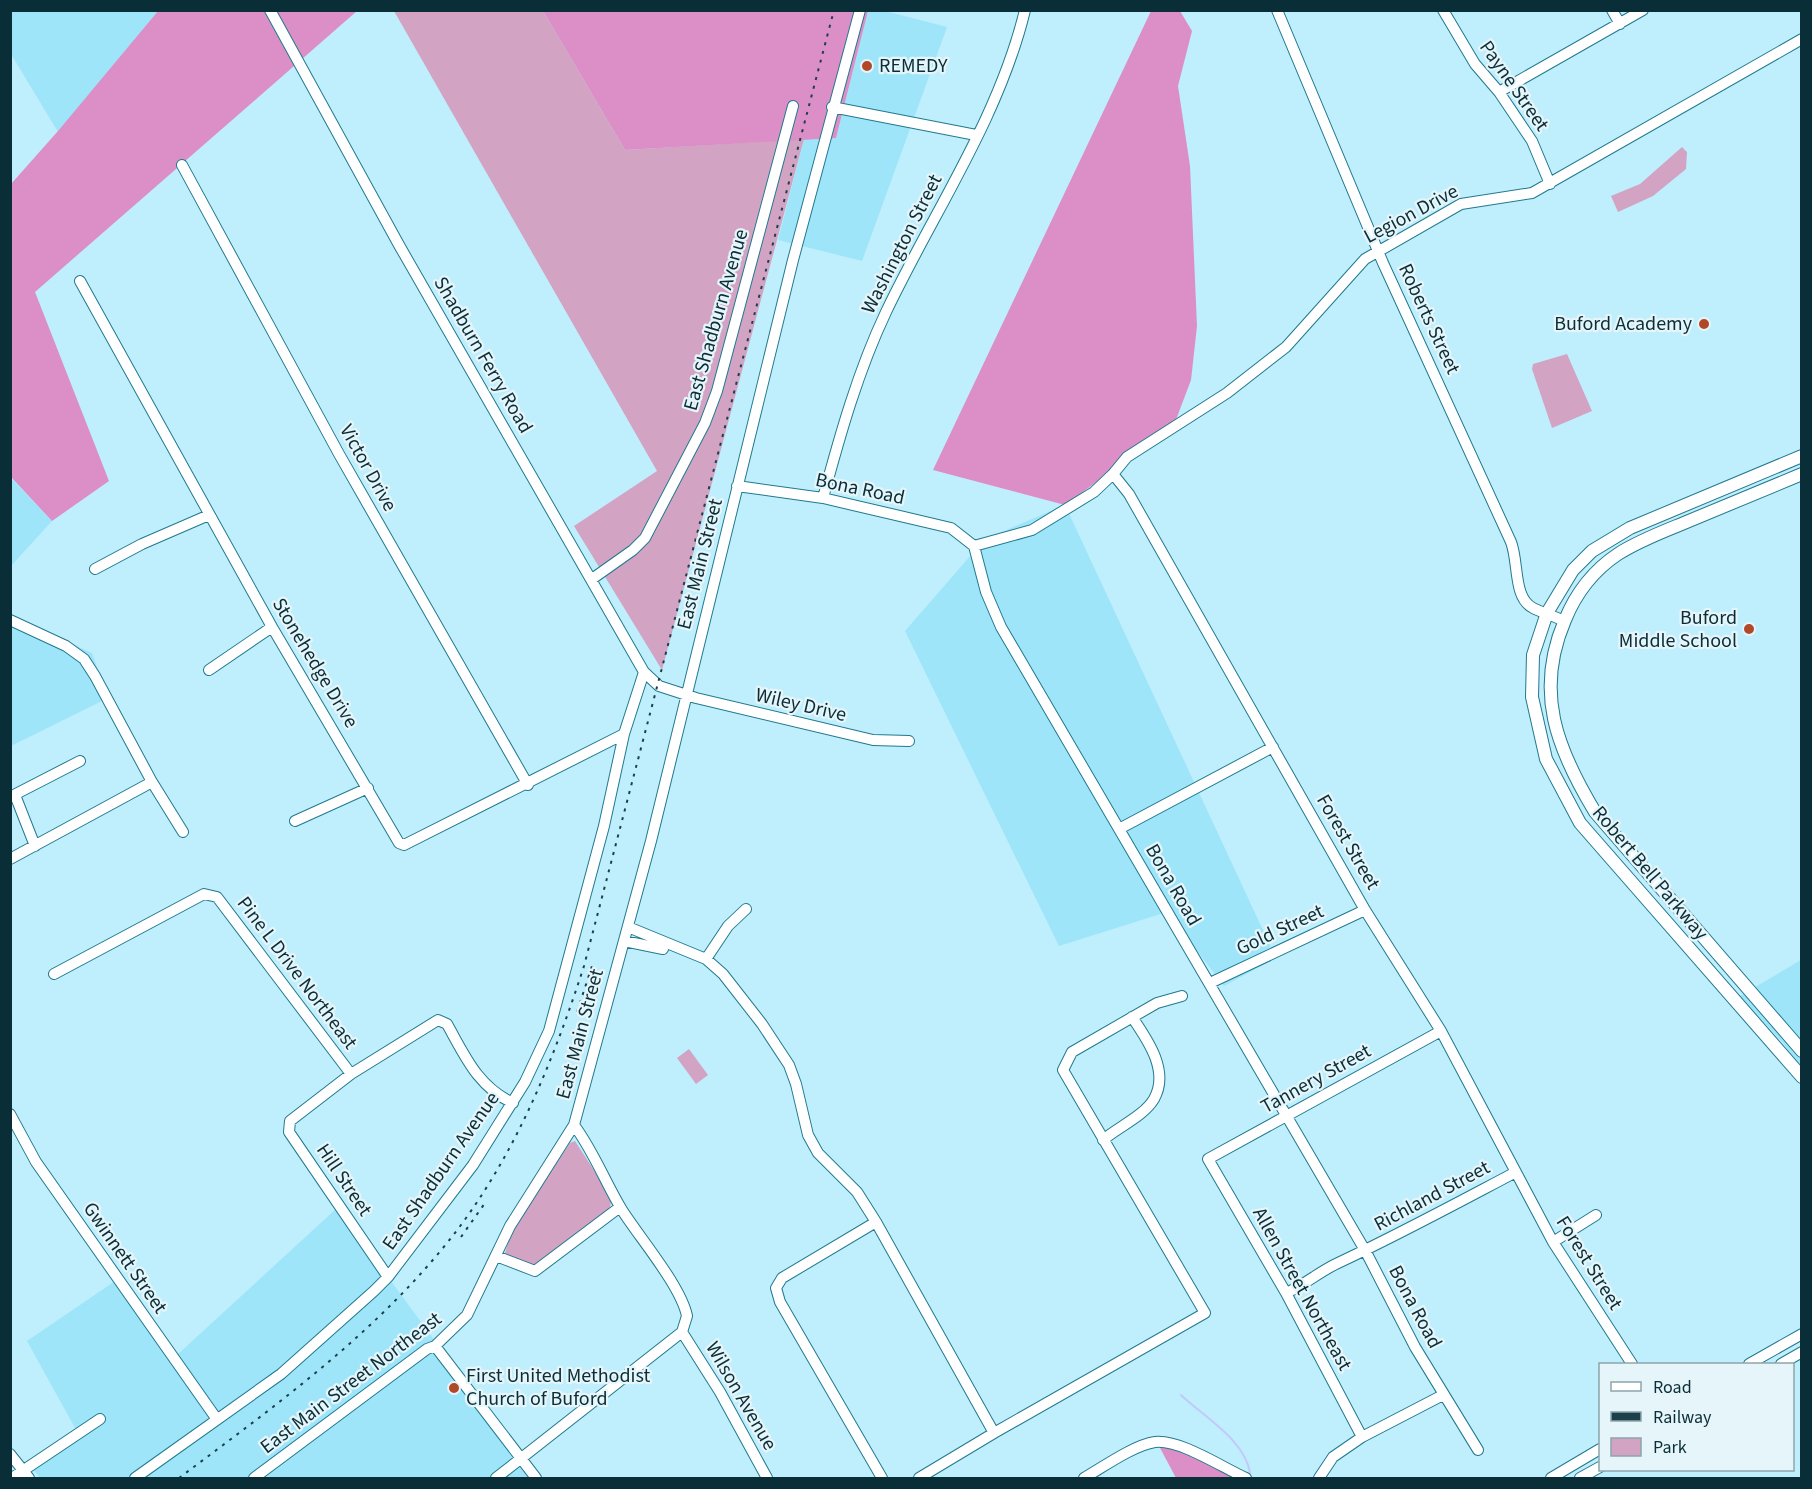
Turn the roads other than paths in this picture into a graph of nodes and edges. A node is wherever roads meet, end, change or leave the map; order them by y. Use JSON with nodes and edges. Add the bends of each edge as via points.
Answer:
{"nodes":[{"id":1,"x":270,"y":10,"type":"edge"},
{"id":2,"x":860,"y":10,"type":"edge"},
{"id":3,"x":1025,"y":10,"type":"edge"},
{"id":4,"x":1277,"y":10,"type":"edge"},
{"id":5,"x":1443,"y":10,"type":"edge"},
{"id":6,"x":1612,"y":10,"type":"edge"},
{"id":7,"x":1643,"y":10,"type":"edge"},
{"id":8,"x":1620,"y":24,"type":"junction"},
{"id":9,"x":1802,"y":39,"type":"edge"},
{"id":10,"x":1499,"y":92,"type":"junction"},
{"id":11,"x":793,"y":106,"type":"dead end"},
{"id":12,"x":832,"y":107,"type":"junction"},
{"id":13,"x":976,"y":135,"type":"junction"},
{"id":14,"x":182,"y":165,"type":"dead end"},
{"id":15,"x":1550,"y":184,"type":"junction"},
{"id":16,"x":1379,"y":252,"type":"junction"},
{"id":17,"x":80,"y":281,"type":"dead end"},
{"id":18,"x":1802,"y":456,"type":"edge"},
{"id":19,"x":1113,"y":474,"type":"junction"},
{"id":20,"x":1802,"y":474,"type":"edge"},
{"id":21,"x":737,"y":486,"type":"junction"},
{"id":22,"x":823,"y":498,"type":"junction"},
{"id":23,"x":209,"y":515,"type":"junction"},
{"id":24,"x":974,"y":546,"type":"junction"},
{"id":25,"x":95,"y":569,"type":"dead end"},
{"id":26,"x":592,"y":579,"type":"junction"},
{"id":27,"x":1547,"y":613,"type":"junction"},
{"id":28,"x":10,"y":620,"type":"edge"},
{"id":29,"x":1564,"y":621,"type":"junction"},
{"id":30,"x":272,"y":627,"type":"junction"},
{"id":31,"x":209,"y":670,"type":"dead end"},
{"id":32,"x":644,"y":672,"type":"junction"},
{"id":33,"x":686,"y":696,"type":"junction"},
{"id":34,"x":624,"y":734,"type":"junction"},
{"id":35,"x":909,"y":741,"type":"dead end"},
{"id":36,"x":1273,"y":747,"type":"junction"},
{"id":37,"x":80,"y":761,"type":"dead end"},
{"id":38,"x":152,"y":782,"type":"junction"},
{"id":39,"x":528,"y":785,"type":"junction"},
{"id":40,"x":368,"y":788,"type":"junction"},
{"id":41,"x":13,"y":796,"type":"edge"},
{"id":42,"x":296,"y":821,"type":"dead end"},
{"id":43,"x":1119,"y":829,"type":"junction"},
{"id":44,"x":183,"y":832,"type":"dead end"},
{"id":45,"x":35,"y":846,"type":"junction"},
{"id":46,"x":10,"y":859,"type":"edge"},
{"id":47,"x":746,"y":909,"type":"dead end"},
{"id":48,"x":1365,"y":910,"type":"junction"},
{"id":49,"x":628,"y":927,"type":"junction"},
{"id":50,"x":624,"y":941,"type":"junction"},
{"id":51,"x":687,"y":952,"type":"junction"},
{"id":52,"x":706,"y":959,"type":"junction"},
{"id":53,"x":54,"y":974,"type":"dead end"},
{"id":54,"x":1210,"y":983,"type":"junction"},
{"id":55,"x":1182,"y":996,"type":"dead end"},
{"id":56,"x":1132,"y":1017,"type":"junction"},
{"id":57,"x":1441,"y":1031,"type":"junction"},
{"id":58,"x":1802,"y":1051,"type":"edge"},
{"id":59,"x":351,"y":1074,"type":"junction"},
{"id":60,"x":1802,"y":1077,"type":"edge"},
{"id":61,"x":513,"y":1103,"type":"junction"},
{"id":62,"x":10,"y":1114,"type":"edge"},
{"id":63,"x":1287,"y":1115,"type":"junction"},
{"id":64,"x":574,"y":1125,"type":"junction"},
{"id":65,"x":1103,"y":1140,"type":"junction"},
{"id":66,"x":1208,"y":1159,"type":"joint"},
{"id":67,"x":1516,"y":1172,"type":"junction"},
{"id":68,"x":620,"y":1207,"type":"junction"},
{"id":69,"x":1596,"y":1215,"type":"dead end"},
{"id":70,"x":876,"y":1222,"type":"junction"},
{"id":71,"x":1553,"y":1242,"type":"junction"},
{"id":72,"x":1365,"y":1252,"type":"junction"},
{"id":73,"x":496,"y":1256,"type":"junction"},
{"id":74,"x":388,"y":1277,"type":"junction"},
{"id":75,"x":1286,"y":1293,"type":"junction"},
{"id":76,"x":682,"y":1332,"type":"junction"},
{"id":77,"x":1802,"y":1334,"type":"edge"},
{"id":78,"x":435,"y":1346,"type":"junction"},
{"id":79,"x":1802,"y":1352,"type":"edge"},
{"id":80,"x":1631,"y":1363,"type":"edge"},
{"id":81,"x":1752,"y":1363,"type":"edge"},
{"id":82,"x":1784,"y":1363,"type":"edge"},
{"id":83,"x":1443,"y":1395,"type":"junction"},
{"id":84,"x":216,"y":1418,"type":"junction"},
{"id":85,"x":99,"y":1419,"type":"dead end"},
{"id":86,"x":994,"y":1433,"type":"junction"},
{"id":87,"x":1362,"y":1437,"type":"junction"},
{"id":88,"x":1478,"y":1450,"type":"dead end"},
{"id":89,"x":1599,"y":1450,"type":"edge"},
{"id":90,"x":10,"y":1454,"type":"edge"},
{"id":91,"x":522,"y":1459,"type":"junction"},
{"id":92,"x":1599,"y":1468,"type":"edge"},
{"id":93,"x":26,"y":1475,"type":"edge"},
{"id":94,"x":12,"y":1479,"type":"edge"},
{"id":95,"x":135,"y":1479,"type":"edge"},
{"id":96,"x":254,"y":1479,"type":"edge"},
{"id":97,"x":496,"y":1479,"type":"edge"},
{"id":98,"x":537,"y":1479,"type":"edge"},
{"id":99,"x":767,"y":1479,"type":"edge"},
{"id":100,"x":882,"y":1479,"type":"edge"},
{"id":101,"x":919,"y":1479,"type":"edge"},
{"id":102,"x":1084,"y":1479,"type":"edge"},
{"id":103,"x":1246,"y":1479,"type":"edge"},
{"id":104,"x":1319,"y":1479,"type":"edge"},
{"id":105,"x":1551,"y":1479,"type":"edge"},
{"id":106,"x":1580,"y":1479,"type":"edge"}],
"edges":[{"from":1,"to":26,"type":"street","name":"Shadburn Ferry Road","via":[[399,245]]},
{"from":2,"to":12,"type":"street","name":"East Main Street"},
{"from":3,"to":13,"type":"street","name":"Washington Street","via":[[1016,46]]},
{"from":4,"to":16,"type":"street","name":"Roberts Street"},
{"from":5,"to":10,"type":"street","name":"Payne Street","via":[[1475,64]]},
{"from":6,"to":8,"type":"street"},
{"from":7,"to":8,"type":"street"},
{"from":8,"to":10,"type":"street"},
{"from":9,"to":15,"type":"street","name":"Legion Drive"},
{"from":10,"to":15,"type":"street","name":"Payne Street","via":[[1532,141]]},
{"from":11,"to":26,"type":"street","name":"East Shadburn Avenue","via":[[717,391],[705,423],[654,525],[633,550]]},
{"from":12,"to":13,"type":"street"},
{"from":12,"to":21,"type":"street","name":"East Main Street"},
{"from":13,"to":22,"type":"street","name":"Washington Street","via":[[885,314],[848,408]]},
{"from":14,"to":39,"type":"street","name":"Victor Drive","via":[[339,454]]},
{"from":15,"to":16,"type":"street","name":"Legion Drive","via":[[1532,193],[1461,204]]},
{"from":16,"to":19,"type":"street","name":"Legion Drive","via":[[1350,272],[1286,347],[1227,393],[1127,457]]},
{"from":16,"to":27,"type":"street","name":"Roberts Street","via":[[1511,542],[1521,596],[1532,608]]},
{"from":17,"to":23,"type":"street","name":"Stonehedge Drive"},
{"from":18,"to":27,"type":"main road","name":"Robert Bell Parkway","via":[[1630,528],[1592,551],[1573,570]]},
{"from":19,"to":24,"type":"street","via":[[1094,492],[1032,530]]},
{"from":19,"to":36,"type":"street","name":"Forest Street","via":[[1130,494]]},
{"from":20,"to":29,"type":"main road","name":"Robert Bell Parkway","via":[[1618,554],[1590,578]]},
{"from":21,"to":22,"type":"street","name":"Bona Road"},
{"from":21,"to":33,"type":"street","name":"East Main Street"},
{"from":22,"to":24,"type":"street","name":"Bona Road","via":[[951,528]]},
{"from":23,"to":25,"type":"street"},
{"from":23,"to":30,"type":"street","name":"Stonehedge Drive"},
{"from":24,"to":43,"type":"street","name":"Bona Road","via":[[986,592],[1001,627]]},
{"from":26,"to":32,"type":"street","name":"Shadburn Ferry Road"},
{"from":27,"to":29,"type":"street","name":"Roberts Street"},
{"from":27,"to":60,"type":"main road","name":"Robert Bell Parkway","via":[[1533,656],[1532,697],[1546,759],[1563,793],[1580,823]]},
{"from":28,"to":38,"type":"street","via":[[66,646],[84,659]]},
{"from":29,"to":58,"type":"main road","name":"Robert Bell Parkway","via":[[1550,665],[1550,698],[1555,728],[1572,774],[1595,812]]},
{"from":30,"to":31,"type":"street"},
{"from":30,"to":40,"type":"street","name":"Stonehedge Drive"},
{"from":32,"to":33,"type":"street","name":"Shadburn Ferry Road","via":[[659,686]]},
{"from":32,"to":34,"type":"street","name":"East Shadburn Avenue"},
{"from":33,"to":35,"type":"street","name":"Wiley Drive","via":[[873,740]]},
{"from":33,"to":49,"type":"street","name":"East Main Street"},
{"from":34,"to":39,"type":"street","name":"Stonehedge Drive"},
{"from":34,"to":61,"type":"street","name":"East Shadburn Avenue","via":[[604,826],[549,1031]]},
{"from":36,"to":43,"type":"street"},
{"from":36,"to":48,"type":"street","name":"Forest Street"},
{"from":37,"to":41,"type":"street"},
{"from":38,"to":44,"type":"street"},
{"from":38,"to":45,"type":"street"},
{"from":39,"to":40,"type":"street","name":"Stonehedge Drive","via":[[404,845],[399,843]]},
{"from":40,"to":42,"type":"street"},
{"from":41,"to":45,"type":"street"},
{"from":43,"to":54,"type":"street","name":"Bona Road"},
{"from":45,"to":46,"type":"street"},
{"from":47,"to":52,"type":"street","via":[[728,926]]},
{"from":48,"to":54,"type":"street","name":"Gold Street"},
{"from":48,"to":57,"type":"street","name":"Forest Street"},
{"from":49,"to":50,"type":"street","name":"East Main Street"},
{"from":49,"to":51,"type":"street"},
{"from":50,"to":51,"type":"street"},
{"from":50,"to":64,"type":"street","name":"East Main Street"},
{"from":51,"to":52,"type":"street"},
{"from":52,"to":70,"type":"street","via":[[723,974],[789,1065],[808,1135],[818,1153],[857,1192]]},
{"from":53,"to":59,"type":"street","name":"Pine L Drive Northeast","via":[[204,894],[211,894]]},
{"from":54,"to":63,"type":"street","name":"Bona Road"},
{"from":55,"to":56,"type":"street","via":[[1157,1003]]},
{"from":56,"to":65,"type":"street","via":[[1156,1057],[1159,1079],[1155,1098]]},
{"from":56,"to":65,"type":"street","via":[[1072,1052],[1063,1070]]},
{"from":57,"to":63,"type":"street","name":"Tannery Street"},
{"from":57,"to":67,"type":"street","name":"Forest Street"},
{"from":59,"to":61,"type":"street","via":[[438,1020],[447,1024],[482,1081],[495,1095]]},
{"from":59,"to":74,"type":"street","name":"Hill Street","via":[[290,1121],[289,1132]]},
{"from":61,"to":74,"type":"street","name":"East Shadburn Avenue","via":[[473,1165]]},
{"from":62,"to":84,"type":"street","name":"Gwinnett Street","via":[[36,1162]]},
{"from":63,"to":66,"type":"street","name":"Tannery Street"},
{"from":63,"to":72,"type":"street","name":"Bona Road"},
{"from":64,"to":68,"type":"street"},
{"from":64,"to":73,"type":"street","name":"East Main Street Northeast","via":[[510,1226]]},
{"from":65,"to":86,"type":"street","via":[[1205,1313]]},
{"from":66,"to":75,"type":"street","name":"Allen Street Northeast"},
{"from":67,"to":71,"type":"street","name":"Forest Street"},
{"from":67,"to":72,"type":"street","name":"Richland Street"},
{"from":68,"to":73,"type":"street","via":[[535,1270]]},
{"from":68,"to":76,"type":"street","via":[[686,1309]]},
{"from":69,"to":71,"type":"street"},
{"from":70,"to":86,"type":"street"},
{"from":70,"to":100,"type":"street","via":[[782,1278],[776,1288],[780,1302]]},
{"from":71,"to":80,"type":"street","name":"Forest Street"},
{"from":72,"to":75,"type":"street","name":"Richland Street"},
{"from":72,"to":83,"type":"street","name":"Bona Road"},
{"from":73,"to":78,"type":"street","name":"East Main Street Northeast","via":[[467,1315]]},
{"from":74,"to":84,"type":"street","name":"East Shadburn Avenue","via":[[281,1374]]},
{"from":75,"to":87,"type":"street","name":"Allen Street Northeast"},
{"from":76,"to":91,"type":"street"},
{"from":76,"to":99,"type":"street","name":"Wilson Avenue"},
{"from":77,"to":81,"type":"street"},
{"from":78,"to":91,"type":"street"},
{"from":78,"to":96,"type":"street","name":"East Main Street Northeast"},
{"from":79,"to":82,"type":"street"},
{"from":83,"to":87,"type":"street"},
{"from":83,"to":88,"type":"street","name":"Bona Road"},
{"from":84,"to":95,"type":"street","name":"East Shadburn Avenue"},
{"from":85,"to":93,"type":"street"},
{"from":86,"to":101,"type":"street"},
{"from":87,"to":104,"type":"street","via":[[1333,1457]]},
{"from":89,"to":105,"type":"street"},
{"from":90,"to":93,"type":"street"},
{"from":91,"to":97,"type":"street"},
{"from":91,"to":98,"type":"street"},
{"from":92,"to":106,"type":"street"},
{"from":93,"to":94,"type":"street"},
{"from":102,"to":103,"type":"street","via":[[1155,1442],[1173,1443]]}]}
